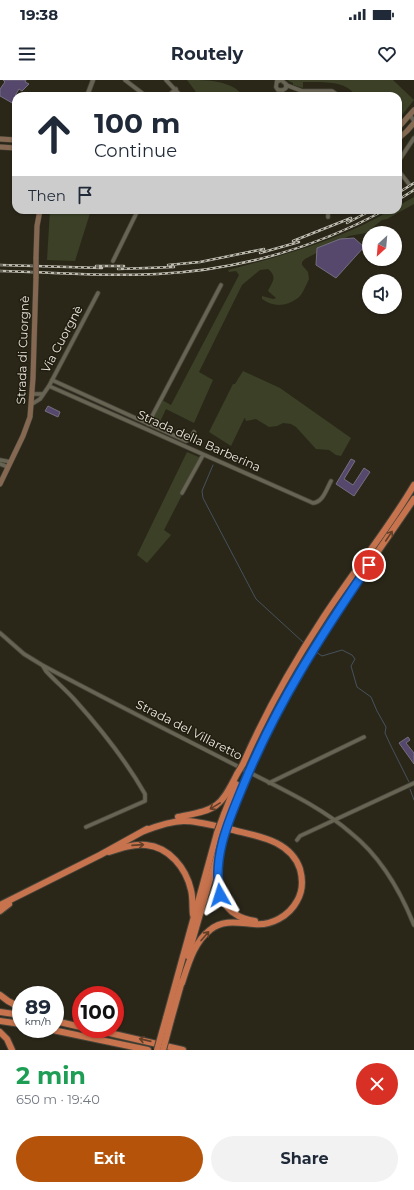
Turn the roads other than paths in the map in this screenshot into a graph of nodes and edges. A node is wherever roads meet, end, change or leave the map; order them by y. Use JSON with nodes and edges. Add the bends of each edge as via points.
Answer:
{"nodes":[{"id":1,"x":93,"y":80,"type":"edge"},
{"id":2,"x":125,"y":80,"type":"edge"},
{"id":3,"x":166,"y":80,"type":"edge"},
{"id":4,"x":279,"y":81,"type":"edge"},
{"id":5,"x":286,"y":85,"type":"junction"},
{"id":6,"x":176,"y":89,"type":"junction"},
{"id":7,"x":88,"y":92,"type":"edge"},
{"id":8,"x":141,"y":92,"type":"edge"},
{"id":9,"x":173,"y":92,"type":"edge"},
{"id":10,"x":178,"y":92,"type":"edge"},
{"id":11,"x":334,"y":92,"type":"edge"},
{"id":12,"x":413,"y":112,"type":"edge"},
{"id":13,"x":414,"y":122,"type":"edge"},
{"id":14,"x":402,"y":124,"type":"edge"},
{"id":15,"x":402,"y":136,"type":"edge"},
{"id":16,"x":414,"y":138,"type":"edge"},
{"id":17,"x":0,"y":139,"type":"edge"},
{"id":18,"x":12,"y":140,"type":"edge"},
{"id":19,"x":0,"y":147,"type":"edge"},
{"id":20,"x":12,"y":148,"type":"edge"},
{"id":21,"x":402,"y":156,"type":"edge"},
{"id":22,"x":402,"y":175,"type":"edge"},
{"id":23,"x":409,"y":184,"type":"tunnel mouth"},
{"id":24,"x":39,"y":214,"type":"edge"},
{"id":25,"x":136,"y":214,"type":"edge"},
{"id":26,"x":113,"y":261,"type":"dead end"},
{"id":27,"x":222,"y":285,"type":"dead end"},
{"id":28,"x":98,"y":293,"type":"dead end"},
{"id":29,"x":52,"y":380,"type":"junction"},
{"id":30,"x":49,"y":386,"type":"junction"},
{"id":31,"x":33,"y":394,"type":"junction"},
{"id":32,"x":44,"y":394,"type":"junction"},
{"id":33,"x":32,"y":404,"type":"junction"},
{"id":34,"x":148,"y":424,"type":"junction"},
{"id":35,"x":194,"y":432,"type":"dead end"},
{"id":36,"x":204,"y":455,"type":"junction"},
{"id":37,"x":0,"y":460,"type":"edge"},
{"id":38,"x":0,"y":464,"type":"edge"},
{"id":39,"x":9,"y":465,"type":"junction"},
{"id":40,"x":331,"y":481,"type":"dead end"},
{"id":41,"x":0,"y":484,"type":"edge"},
{"id":42,"x":413,"y":486,"type":"edge"},
{"id":43,"x":182,"y":493,"type":"dead end"},
{"id":44,"x":414,"y":499,"type":"edge"},
{"id":45,"x":0,"y":633,"type":"edge"},
{"id":46,"x":42,"y":665,"type":"junction"},
{"id":47,"x":364,"y":737,"type":"dead end"},
{"id":48,"x":238,"y":775,"type":"junction"},
{"id":49,"x":268,"y":783,"type":"junction"},
{"id":50,"x":414,"y":783,"type":"edge"},
{"id":51,"x":227,"y":815,"type":"junction"},
{"id":52,"x":335,"y":820,"type":"junction"},
{"id":53,"x":86,"y":827,"type":"dead end"},
{"id":54,"x":144,"y":831,"type":"junction"},
{"id":55,"x":224,"y":837,"type":"junction"},
{"id":56,"x":297,"y":840,"type":"dead end"},
{"id":57,"x":100,"y":855,"type":"junction"},
{"id":58,"x":25,"y":893,"type":"junction"},
{"id":59,"x":0,"y":905,"type":"edge"},
{"id":60,"x":0,"y":911,"type":"edge"},
{"id":61,"x":193,"y":920,"type":"junction"},
{"id":62,"x":275,"y":920,"type":"junction"},
{"id":63,"x":414,"y":925,"type":"edge"},
{"id":64,"x":182,"y":983,"type":"junction"},
{"id":65,"x":0,"y":995,"type":"edge"},
{"id":66,"x":12,"y":1003,"type":"edge"},
{"id":67,"x":0,"y":1012,"type":"edge"},
{"id":68,"x":12,"y":1014,"type":"edge"},
{"id":69,"x":169,"y":1019,"type":"junction"},
{"id":70,"x":0,"y":1021,"type":"edge"},
{"id":71,"x":12,"y":1023,"type":"edge"},
{"id":72,"x":0,"y":1032,"type":"edge"},
{"id":73,"x":64,"y":1032,"type":"edge"},
{"id":74,"x":124,"y":1036,"type":"edge"},
{"id":75,"x":12,"y":1050,"type":"edge"},
{"id":76,"x":148,"y":1050,"type":"edge"},
{"id":77,"x":158,"y":1050,"type":"edge"},
{"id":78,"x":163,"y":1050,"type":"edge"},
{"id":79,"x":183,"y":1050,"type":"edge"}],
"edges":[{"from":1,"to":7,"type":"street"},
{"from":2,"to":8,"type":"street"},
{"from":3,"to":6,"type":"street"},
{"from":4,"to":5,"type":"street","via":[[285,82]]},
{"from":4,"to":5,"type":"street","via":[[276,87],[280,90],[284,90]]},
{"from":5,"to":11,"type":"street","via":[[302,91]]},
{"from":6,"to":9,"type":"street"},
{"from":6,"to":10,"type":"street"},
{"from":12,"to":13,"type":"street"},
{"from":12,"to":14,"type":"main road"},
{"from":13,"to":15,"type":"main road"},
{"from":16,"to":21,"type":"street"},
{"from":17,"to":18,"type":"main road"},
{"from":19,"to":20,"type":"main road"},
{"from":22,"to":23,"type":"street"},
{"from":24,"to":31,"type":"main road","name":"Strada di Cuorgnè","bridge":true},
{"from":25,"to":26,"type":"street"},
{"from":27,"to":34,"type":"street","name":"Strada della Barberina"},
{"from":28,"to":29,"type":"street","name":"Via Cuorgnè"},
{"from":29,"to":30,"type":"street","name":"Via Cuorgnè"},
{"from":29,"to":34,"type":"street","name":"Strada della Barberina"},
{"from":30,"to":32,"type":"street","name":"Via Cuorgnè"},
{"from":30,"to":36,"type":"street","name":"Strada della Barberina"},
{"from":31,"to":32,"type":"street"},
{"from":31,"to":33,"type":"main road","name":"Strada di Cuorgnè"},
{"from":32,"to":33,"type":"street","name":"Via Cuorgnè"},
{"from":33,"to":39,"type":"main road","name":"Strada di Cuorgnè","via":[[27,427]]},
{"from":34,"to":35,"type":"street","name":"Strada della Barberina","via":[[186,441]]},
{"from":36,"to":40,"type":"street","name":"Strada della Barberina","via":[[312,504],[322,499]]},
{"from":36,"to":43,"type":"street"},
{"from":37,"to":39,"type":"street"},
{"from":38,"to":39,"type":"street"},
{"from":39,"to":41,"type":"main road","name":"Strada di Cuorgnè"},
{"from":42,"to":48,"type":"highway","bridge":true,"via":[[323,618],[274,700]]},
{"from":51,"to":44,"type":"highway","one_way":true,"bridge":true,"via":[[291,685],[328,624]]},
{"from":45,"to":46,"type":"street","name":"Strada del Villaretto","via":[[24,654]]},
{"from":46,"to":49,"type":"street","name":"Strada del Villaretto"},
{"from":46,"to":53,"type":"street","name":"Strada del Villaretto","via":[[119,752],[145,794],[145,801]]},
{"from":47,"to":49,"type":"street"},
{"from":48,"to":51,"type":"highway"},
{"from":48,"to":54,"type":"highway","one_way":true,"via":[[218,806],[166,820]]},
{"from":49,"to":52,"type":"street","name":"Strada del Villaretto"},
{"from":50,"to":52,"type":"street"},
{"from":51,"to":55,"type":"highway","bridge":true},
{"from":51,"to":61,"type":"highway","bridge":true,"via":[[218,833]]},
{"from":52,"to":56,"type":"street","via":[[300,836]]},
{"from":52,"to":63,"type":"street","name":"Strada del Villaretto","via":[[366,846],[391,877]]},
{"from":54,"to":57,"type":"highway"},
{"from":54,"to":62,"type":"highway","via":[[170,822],[192,821],[268,839],[282,845],[298,862],[302,882],[299,898],[294,906],[288,913]]},
{"from":55,"to":62,"type":"highway","via":[[217,874],[224,904],[240,917],[259,921]]},
{"from":55,"to":64,"type":"highway","via":[[199,915]]},
{"from":57,"to":58,"type":"highway"},
{"from":57,"to":61,"type":"highway","one_way":true,"via":[[133,845],[146,845],[168,853],[187,876],[192,892]]},
{"from":58,"to":59,"type":"highway"},
{"from":58,"to":60,"type":"highway"},
{"from":61,"to":69,"type":"highway"},
{"from":64,"to":62,"type":"highway","one_way":true,"via":[[195,948],[210,929],[225,923],[255,924]]},
{"from":64,"to":69,"type":"highway"},
{"from":65,"to":66,"type":"highway"},
{"from":67,"to":68,"type":"highway"},
{"from":69,"to":77,"type":"highway","bridge":true},
{"from":69,"to":78,"type":"highway","bridge":true},
{"from":70,"to":71,"type":"highway"},
{"from":72,"to":75,"type":"highway"},
{"from":73,"to":76,"type":"highway"},
{"from":79,"to":74,"type":"highway","one_way":true}]}
